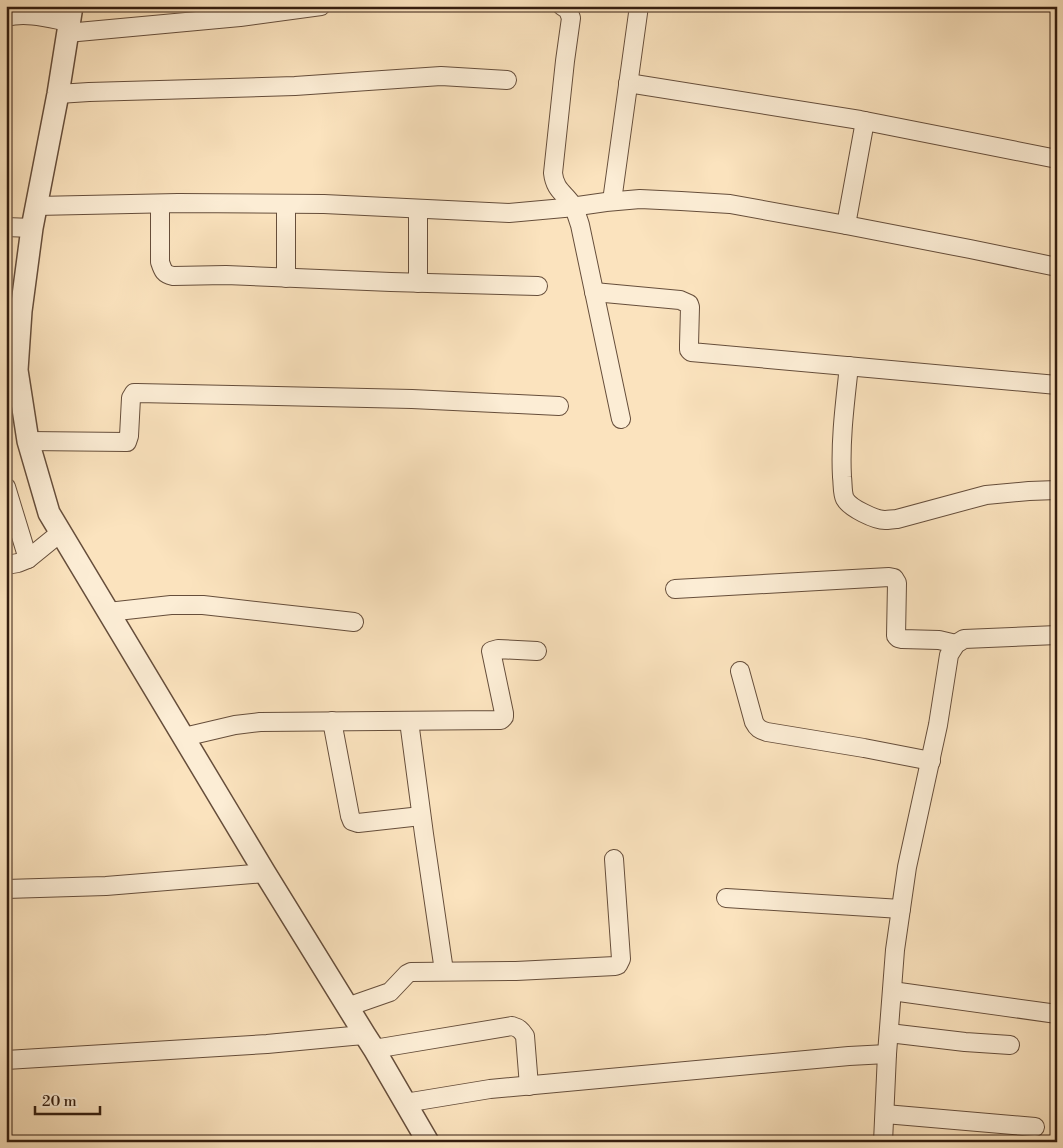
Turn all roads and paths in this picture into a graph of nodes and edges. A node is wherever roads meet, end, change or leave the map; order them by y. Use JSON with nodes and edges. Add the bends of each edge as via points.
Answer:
{"nodes":[{"id":1,"x":321,"y":6,"type":"edge"},
{"id":2,"x":562,"y":6,"type":"edge"},
{"id":3,"x":639,"y":6,"type":"edge"},
{"id":4,"x":6,"y":17,"type":"edge"},
{"id":5,"x":60,"y":20,"type":"edge"},
{"id":6,"x":507,"y":80,"type":"dead end"},
{"id":7,"x":628,"y":83,"type":"junction"},
{"id":8,"x":58,"y":94,"type":"junction"},
{"id":9,"x":864,"y":121,"type":"junction"},
{"id":10,"x":1057,"y":159,"type":"edge"},
{"id":11,"x":612,"y":202,"type":"junction"},
{"id":12,"x":160,"y":204,"type":"junction"},
{"id":13,"x":286,"y":204,"type":"junction"},
{"id":14,"x":36,"y":206,"type":"junction"},
{"id":15,"x":568,"y":207,"type":"junction"},
{"id":16,"x":418,"y":209,"type":"junction"},
{"id":17,"x":846,"y":225,"type":"junction"},
{"id":18,"x":18,"y":228,"type":"edge"},
{"id":19,"x":1057,"y":267,"type":"edge"},
{"id":20,"x":286,"y":278,"type":"junction"},
{"id":21,"x":418,"y":283,"type":"junction"},
{"id":22,"x":538,"y":286,"type":"dead end"},
{"id":23,"x":594,"y":292,"type":"junction"},
{"id":24,"x":850,"y":366,"type":"junction"},
{"id":25,"x":1057,"y":385,"type":"edge"},
{"id":26,"x":559,"y":406,"type":"dead end"},
{"id":27,"x":621,"y":420,"type":"dead end"},
{"id":28,"x":28,"y":441,"type":"junction"},
{"id":29,"x":6,"y":487,"type":"edge"},
{"id":30,"x":1057,"y":490,"type":"edge"},
{"id":31,"x":45,"y":546,"type":"junction"},
{"id":32,"x":6,"y":565,"type":"edge"},
{"id":33,"x":675,"y":589,"type":"dead end"},
{"id":34,"x":108,"y":612,"type":"junction"},
{"id":35,"x":354,"y":622,"type":"dead end"},
{"id":36,"x":1057,"y":635,"type":"edge"},
{"id":37,"x":956,"y":644,"type":"junction"},
{"id":38,"x":537,"y":651,"type":"dead end"},
{"id":39,"x":740,"y":672,"type":"dead end"},
{"id":40,"x":332,"y":721,"type":"junction"},
{"id":41,"x":409,"y":721,"type":"junction"},
{"id":42,"x":184,"y":737,"type":"junction"},
{"id":43,"x":931,"y":761,"type":"junction"},
{"id":44,"x":421,"y":816,"type":"junction"},
{"id":45,"x":614,"y":859,"type":"dead end"},
{"id":46,"x":259,"y":874,"type":"junction"},
{"id":47,"x":6,"y":889,"type":"edge"},
{"id":48,"x":726,"y":898,"type":"dead end"},
{"id":49,"x":885,"y":908,"type":"junction"},
{"id":50,"x":444,"y":971,"type":"junction"},
{"id":51,"x":892,"y":991,"type":"junction"},
{"id":52,"x":347,"y":1007,"type":"junction"},
{"id":53,"x":1057,"y":1014,"type":"edge"},
{"id":54,"x":889,"y":1033,"type":"junction"},
{"id":55,"x":357,"y":1039,"type":"junction"},
{"id":56,"x":1010,"y":1045,"type":"dead end"},
{"id":57,"x":879,"y":1054,"type":"junction"},
{"id":58,"x":6,"y":1060,"type":"edge"},
{"id":59,"x":529,"y":1086,"type":"junction"},
{"id":60,"x":405,"y":1103,"type":"junction"},
{"id":61,"x":885,"y":1114,"type":"junction"},
{"id":62,"x":1035,"y":1128,"type":"dead end"},
{"id":63,"x":428,"y":1142,"type":"edge"},
{"id":64,"x":883,"y":1142,"type":"edge"}],
"edges":[{"from":1,"to":5,"type":"street","via":[[240,17]]},
{"from":2,"to":15,"type":"street","via":[[571,18],[553,173]]},
{"from":3,"to":7,"type":"street"},
{"from":4,"to":5,"type":"street","via":[[28,15]]},
{"from":5,"to":8,"type":"street"},
{"from":6,"to":8,"type":"street","via":[[441,76],[296,86]]},
{"from":7,"to":9,"type":"street"},
{"from":7,"to":11,"type":"street"},
{"from":8,"to":14,"type":"street"},
{"from":9,"to":10,"type":"street"},
{"from":9,"to":17,"type":"street"},
{"from":11,"to":15,"type":"street"},
{"from":11,"to":17,"type":"street","via":[[640,199],[730,204]]},
{"from":12,"to":13,"type":"street"},
{"from":12,"to":14,"type":"street"},
{"from":12,"to":20,"type":"street","via":[[160,262],[166,275]]},
{"from":13,"to":16,"type":"street"},
{"from":13,"to":20,"type":"street"},
{"from":14,"to":18,"type":"street"},
{"from":15,"to":16,"type":"street","via":[[509,213]]},
{"from":15,"to":23,"type":"street","via":[[584,244]]},
{"from":16,"to":21,"type":"street"},
{"from":17,"to":19,"type":"street"},
{"from":18,"to":28,"type":"street","via":[[21,311],[17,370]]},
{"from":20,"to":21,"type":"street"},
{"from":21,"to":22,"type":"street"},
{"from":23,"to":24,"type":"street","via":[[680,300],[689,304],[691,352]]},
{"from":23,"to":27,"type":"street"},
{"from":24,"to":25,"type":"street"},
{"from":24,"to":30,"type":"street","via":[[843,419],[842,466],[843,493],[853,507],[878,519],[888,520],[986,495]]},
{"from":26,"to":28,"type":"street","via":[[412,399],[134,393],[126,442]]},
{"from":28,"to":31,"type":"street","via":[[49,514]]},
{"from":29,"to":31,"type":"street"},
{"from":31,"to":32,"type":"street","via":[[18,563]]},
{"from":31,"to":34,"type":"street"},
{"from":33,"to":37,"type":"street","via":[[889,577],[897,583],[896,636]]},
{"from":34,"to":35,"type":"street","via":[[203,605]]},
{"from":34,"to":42,"type":"street"},
{"from":36,"to":37,"type":"street","via":[[964,639]]},
{"from":37,"to":43,"type":"street","via":[[949,655]]},
{"from":38,"to":41,"type":"street","via":[[491,651],[504,709],[501,720]]},
{"from":39,"to":43,"type":"street","via":[[754,722],[761,730]]},
{"from":40,"to":41,"type":"street"},
{"from":40,"to":42,"type":"street","via":[[260,722]]},
{"from":40,"to":44,"type":"street","via":[[352,821]]},
{"from":41,"to":44,"type":"street"},
{"from":42,"to":46,"type":"street"},
{"from":43,"to":49,"type":"street","via":[[907,867]]},
{"from":44,"to":50,"type":"street"},
{"from":45,"to":50,"type":"street","via":[[621,959],[618,965]]},
{"from":46,"to":47,"type":"street","via":[[106,886]]},
{"from":46,"to":52,"type":"street"},
{"from":48,"to":49,"type":"street"},
{"from":49,"to":51,"type":"street","via":[[895,950]]},
{"from":50,"to":52,"type":"street","via":[[411,972],[390,992]]},
{"from":51,"to":53,"type":"street"},
{"from":51,"to":54,"type":"street"},
{"from":52,"to":55,"type":"street"},
{"from":54,"to":56,"type":"street"},
{"from":54,"to":57,"type":"street"},
{"from":55,"to":58,"type":"street"},
{"from":55,"to":59,"type":"street","via":[[517,1027],[524,1036]]},
{"from":55,"to":60,"type":"street"},
{"from":57,"to":59,"type":"street"},
{"from":57,"to":61,"type":"street"},
{"from":59,"to":60,"type":"street"},
{"from":60,"to":63,"type":"street"},
{"from":61,"to":62,"type":"street"},
{"from":61,"to":64,"type":"street"}]}
